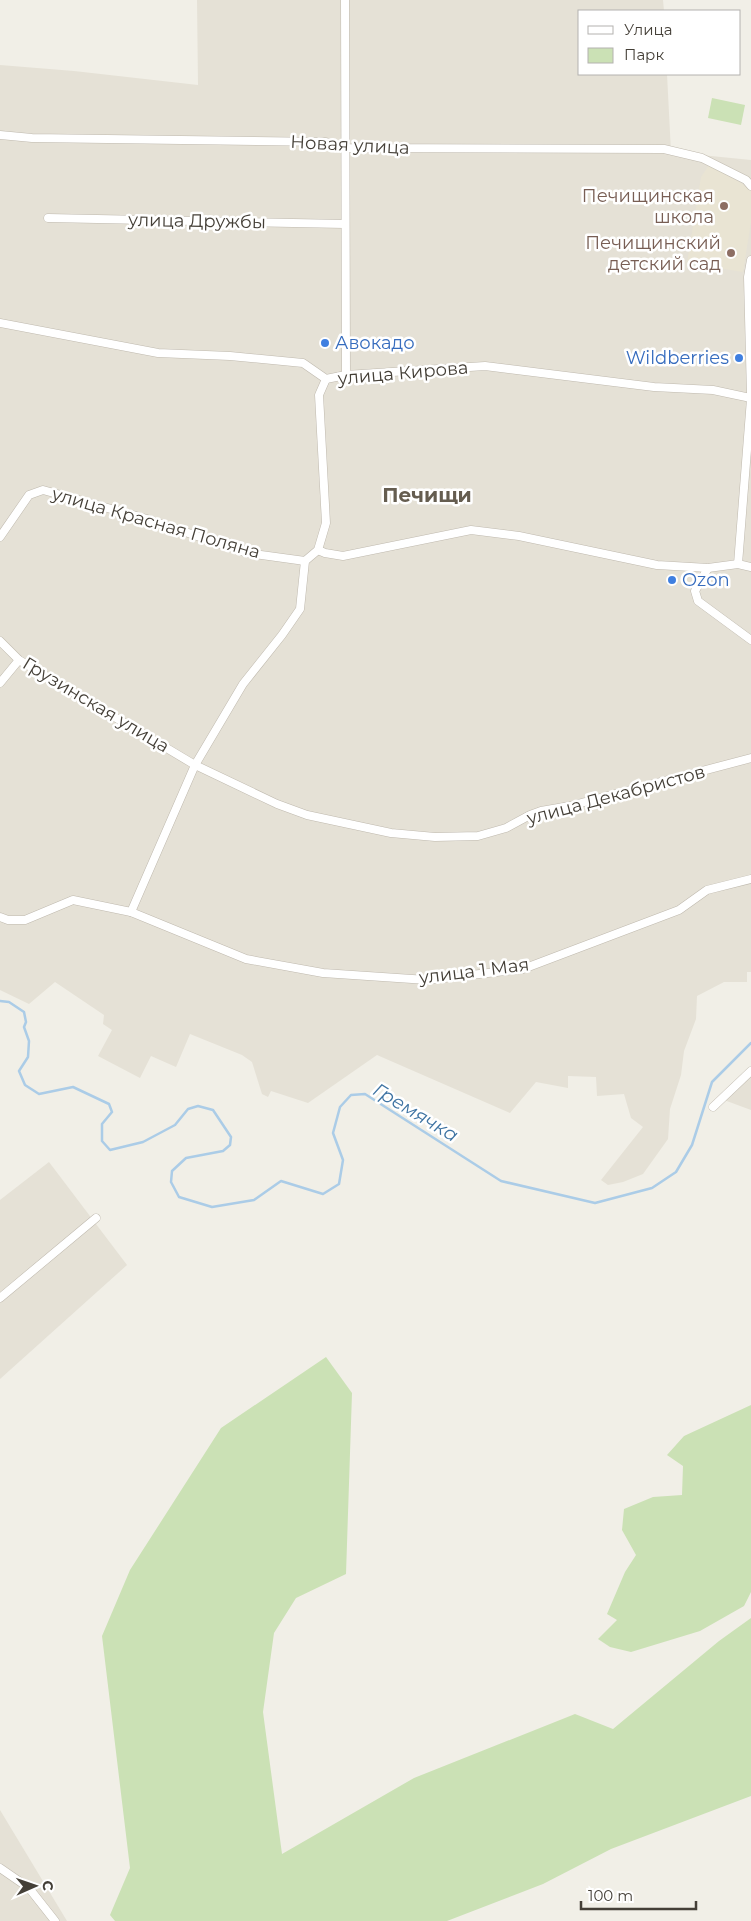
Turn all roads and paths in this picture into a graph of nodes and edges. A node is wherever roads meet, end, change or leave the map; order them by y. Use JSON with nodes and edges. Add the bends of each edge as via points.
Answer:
{"nodes":[{"id":1,"x":345,"y":0,"type":"edge"},
{"id":2,"x":0,"y":135,"type":"edge"},
{"id":3,"x":345,"y":148,"type":"junction"},
{"id":4,"x":751,"y":186,"type":"edge"},
{"id":5,"x":48,"y":218,"type":"dead end"},
{"id":6,"x":345,"y":224,"type":"junction"},
{"id":7,"x":751,"y":260,"type":"edge"},
{"id":8,"x":0,"y":323,"type":"edge"},
{"id":9,"x":346,"y":376,"type":"junction"},
{"id":10,"x":326,"y":379,"type":"junction"},
{"id":11,"x":751,"y":398,"type":"edge"},
{"id":12,"x":0,"y":537,"type":"edge"},
{"id":13,"x":318,"y":550,"type":"junction"},
{"id":14,"x":305,"y":561,"type":"junction"},
{"id":15,"x":738,"y":564,"type":"junction"},
{"id":16,"x":751,"y":567,"type":"edge"},
{"id":17,"x":708,"y":568,"type":"junction"},
{"id":18,"x":751,"y":640,"type":"edge"},
{"id":19,"x":0,"y":641,"type":"edge"},
{"id":20,"x":18,"y":660,"type":"junction"},
{"id":21,"x":0,"y":682,"type":"edge"},
{"id":22,"x":751,"y":758,"type":"edge"},
{"id":23,"x":195,"y":765,"type":"junction"},
{"id":24,"x":751,"y":879,"type":"edge"},
{"id":25,"x":131,"y":912,"type":"junction"},
{"id":26,"x":0,"y":916,"type":"edge"},
{"id":27,"x":751,"y":1071,"type":"edge"},
{"id":28,"x":713,"y":1107,"type":"dead end"},
{"id":29,"x":96,"y":1218,"type":"dead end"},
{"id":30,"x":0,"y":1298,"type":"edge"},
{"id":31,"x":0,"y":1868,"type":"edge"},
{"id":32,"x":55,"y":1921,"type":"edge"}],
"edges":[{"from":1,"to":3,"type":"street"},
{"from":2,"to":3,"type":"street","name":"Новая улица","via":[[326,142]]},
{"from":3,"to":4,"type":"street","name":"Новая улица","via":[[664,149],[702,158],[746,180]]},
{"from":3,"to":6,"type":"street"},
{"from":5,"to":6,"type":"street","name":"улица Дружбы"},
{"from":6,"to":9,"type":"street"},
{"from":7,"to":11,"type":"street","via":[[748,277]]},
{"from":8,"to":10,"type":"street","name":"улица Кирова","via":[[158,353],[303,363]]},
{"from":9,"to":10,"type":"street","name":"улица Кирова"},
{"from":9,"to":11,"type":"street","name":"улица Кирова","via":[[485,366],[654,387],[714,390]]},
{"from":10,"to":13,"type":"street","via":[[319,395],[326,523]]},
{"from":11,"to":15,"type":"street"},
{"from":12,"to":14,"type":"street","name":"улица Красная Поляна","via":[[29,494],[43,490],[147,519],[247,553]]},
{"from":13,"to":14,"type":"street"},
{"from":13,"to":17,"type":"street","via":[[344,556],[471,530],[519,536],[657,565]]},
{"from":14,"to":23,"type":"street","via":[[300,609],[243,684]]},
{"from":15,"to":16,"type":"street"},
{"from":15,"to":17,"type":"street"},
{"from":17,"to":18,"type":"street","via":[[695,591],[698,601]]},
{"from":19,"to":20,"type":"street","name":"Грузинская улица"},
{"from":20,"to":21,"type":"street"},
{"from":20,"to":23,"type":"street","name":"Грузинская улица"},
{"from":22,"to":23,"type":"street","name":"улица Декабристов","via":[[541,811],[506,828],[478,836],[435,837],[391,833],[307,815]]},
{"from":23,"to":25,"type":"street"},
{"from":24,"to":25,"type":"street","name":"улица 1 Мая","via":[[707,890],[679,910],[523,969],[428,980],[323,973],[246,959]]},
{"from":25,"to":26,"type":"street","name":"улица 1 Мая","via":[[73,900],[25,920],[8,920]]},
{"from":27,"to":28,"type":"street"},
{"from":29,"to":30,"type":"street"},
{"from":31,"to":32,"type":"street","via":[[29,1888]]}]}
